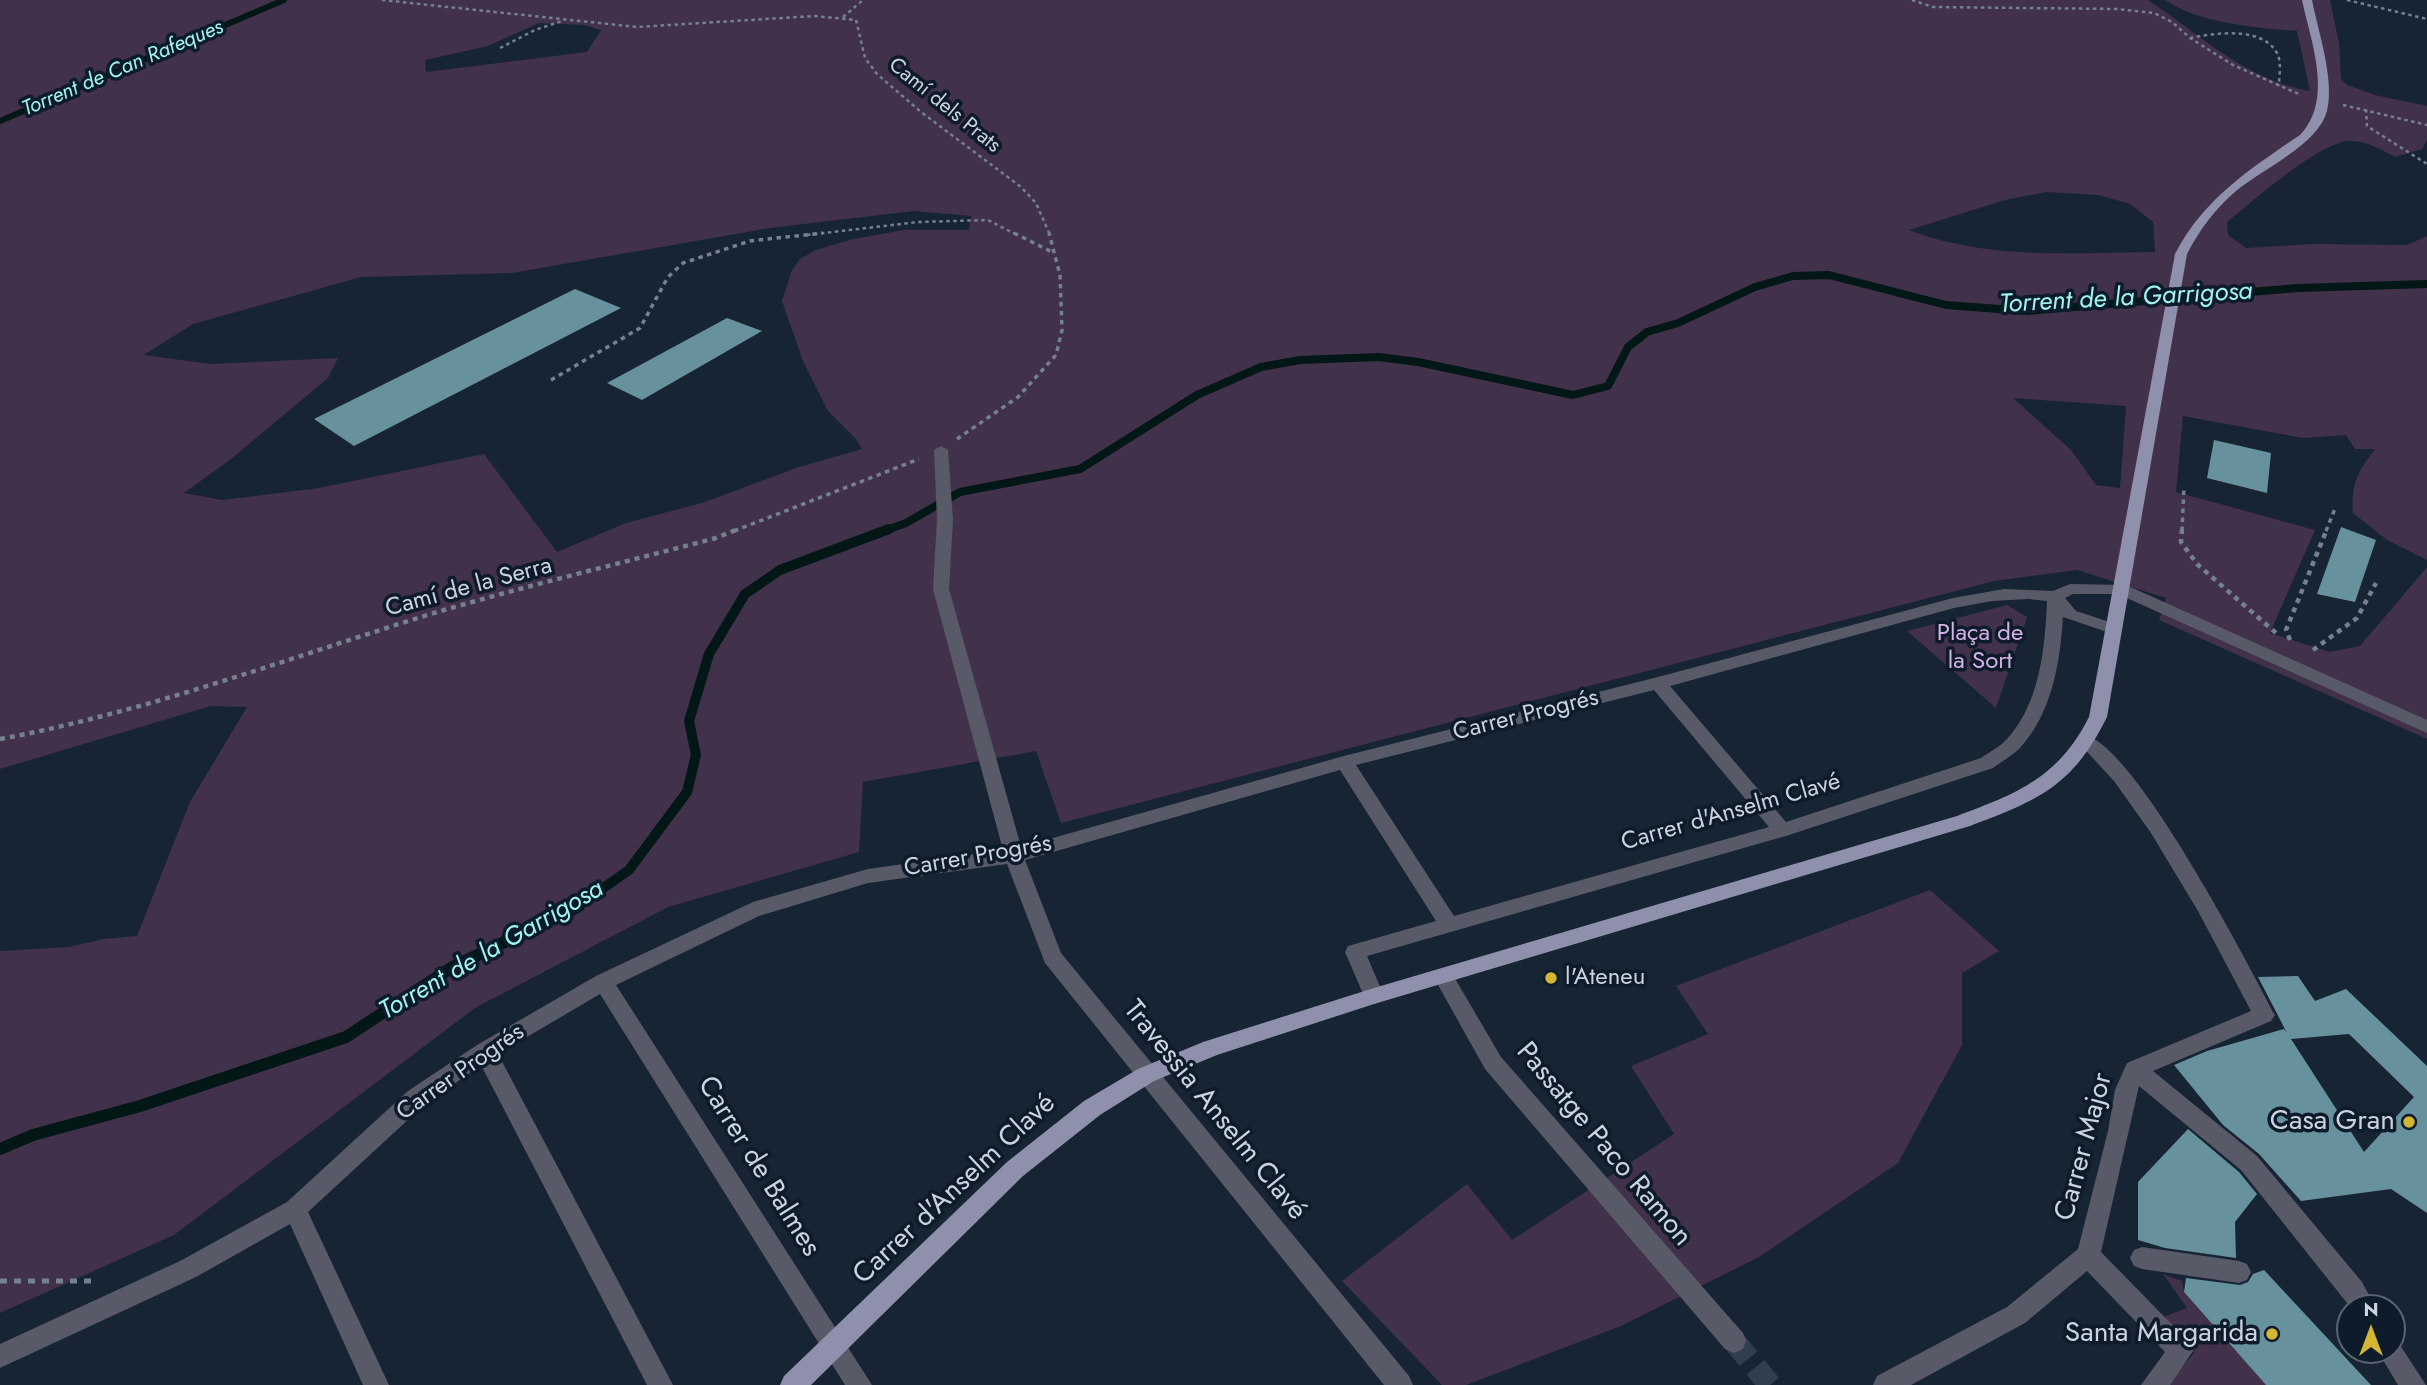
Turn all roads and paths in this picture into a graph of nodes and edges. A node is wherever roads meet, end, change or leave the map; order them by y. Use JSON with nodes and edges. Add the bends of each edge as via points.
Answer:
{"nodes":[{"id":1,"x":382,"y":0,"type":"edge"},
{"id":2,"x":863,"y":0,"type":"edge"},
{"id":3,"x":1912,"y":0,"type":"edge"},
{"id":4,"x":2308,"y":0,"type":"edge"},
{"id":5,"x":2347,"y":0,"type":"edge"},
{"id":6,"x":843,"y":17,"type":"junction"},
{"id":7,"x":2427,"y":19,"type":"edge"},
{"id":8,"x":566,"y":20,"type":"junction"},
{"id":9,"x":2190,"y":38,"type":"junction"},
{"id":10,"x":500,"y":48,"type":"dead end"},
{"id":11,"x":2279,"y":86,"type":"junction"},
{"id":12,"x":2323,"y":101,"type":"junction"},
{"id":13,"x":2366,"y":109,"type":"junction"},
{"id":14,"x":2427,"y":125,"type":"edge"},
{"id":15,"x":2427,"y":164,"type":"edge"},
{"id":16,"x":1055,"y":253,"type":"junction"},
{"id":17,"x":551,"y":380,"type":"dead end"},
{"id":18,"x":941,"y":450,"type":"junction"},
{"id":19,"x":2184,"y":486,"type":"dead end"},
{"id":20,"x":2336,"y":506,"type":"dead end"},
{"id":21,"x":2376,"y":583,"type":"dead end"},
{"id":22,"x":2120,"y":589,"type":"junction"},
{"id":23,"x":2055,"y":597,"type":"junction"},
{"id":24,"x":2113,"y":629,"type":"junction"},
{"id":25,"x":2288,"y":656,"type":"junction"},
{"id":26,"x":1658,"y":683,"type":"junction"},
{"id":27,"x":2427,"y":727,"type":"edge"},
{"id":28,"x":0,"y":739,"type":"edge"},
{"id":29,"x":2087,"y":742,"type":"junction"},
{"id":30,"x":1344,"y":762,"type":"junction"},
{"id":31,"x":1782,"y":830,"type":"junction"},
{"id":32,"x":1014,"y":856,"type":"junction"},
{"id":33,"x":1448,"y":923,"type":"junction"},
{"id":34,"x":1443,"y":976,"type":"junction"},
{"id":35,"x":603,"y":982,"type":"junction"},
{"id":36,"x":1374,"y":996,"type":"junction"},
{"id":37,"x":485,"y":1051,"type":"junction"},
{"id":38,"x":2135,"y":1069,"type":"junction"},
{"id":39,"x":1146,"y":1075,"type":"junction"},
{"id":40,"x":295,"y":1209,"type":"junction"},
{"id":41,"x":2098,"y":1255,"type":"junction"},
{"id":42,"x":2142,"y":1258,"type":"dead end"},
{"id":43,"x":2239,"y":1272,"type":"dead end"},
{"id":44,"x":2355,"y":1294,"type":"edge"},
{"id":45,"x":1734,"y":1341,"type":"tunnel mouth"},
{"id":46,"x":834,"y":1346,"type":"junction"},
{"id":47,"x":0,"y":1356,"type":"edge"},
{"id":48,"x":2398,"y":1364,"type":"edge"},
{"id":49,"x":2409,"y":1381,"type":"edge"},
{"id":50,"x":376,"y":1385,"type":"edge"},
{"id":51,"x":660,"y":1385,"type":"edge"},
{"id":52,"x":793,"y":1385,"type":"edge"},
{"id":53,"x":859,"y":1385,"type":"edge"},
{"id":54,"x":1400,"y":1385,"type":"edge"},
{"id":55,"x":1886,"y":1385,"type":"edge"},
{"id":56,"x":2154,"y":1385,"type":"edge"}],
"edges":[{"from":1,"to":8,"type":"path"},
{"from":2,"to":6,"type":"path"},
{"from":3,"to":9,"type":"path","via":[[1933,6],[2136,9],[2172,22]]},
{"from":4,"to":12,"type":"main road"},
{"from":5,"to":7,"type":"path"},
{"from":6,"to":8,"type":"path","via":[[651,27]]},
{"from":6,"to":16,"type":"path","name":"Camí dels Prats","via":[[856,19],[865,58],[877,74],[1036,203]]},
{"from":8,"to":10,"type":"path"},
{"from":9,"to":11,"type":"path"},
{"from":9,"to":11,"type":"path","via":[[2235,33],[2270,44],[2278,54]]},
{"from":11,"to":12,"type":"path"},
{"from":12,"to":13,"type":"path"},
{"from":12,"to":22,"type":"main road","name":"Carrer d'Anselm Clavé","via":[[2312,129],[2212,204],[2181,254]]},
{"from":13,"to":14,"type":"path"},
{"from":13,"to":15,"type":"path","via":[[2367,126]]},
{"from":16,"to":17,"type":"path","via":[[988,220],[918,222],[750,241],[683,263],[668,277],[640,328]]},
{"from":16,"to":18,"type":"path","name":"Camí dels Prats","via":[[1062,330],[1056,355],[1018,397]]},
{"from":18,"to":28,"type":"path","name":"Camí de la Serra","via":[[716,538],[445,610],[148,705]]},
{"from":18,"to":32,"type":"street","name":"Travessia Anselm Clavé","via":[[945,485],[941,589]]},
{"from":19,"to":25,"type":"path","via":[[2181,542],[2197,564],[2268,625]]},
{"from":20,"to":25,"type":"path","via":[[2286,630]]},
{"from":21,"to":25,"type":"path","via":[[2357,618],[2314,650]]},
{"from":22,"to":23,"type":"street","via":[[2070,589]]},
{"from":22,"to":24,"type":"main road","name":"Carrer d'Anselm Clavé"},
{"from":22,"to":25,"type":"street"},
{"from":23,"to":24,"type":"street","via":[[2070,615]]},
{"from":23,"to":26,"type":"street","name":"Carrer Progrés","via":[[2002,592]]},
{"from":23,"to":31,"type":"street","name":"Carrer d'Anselm Clavé","via":[[2049,666],[2033,713],[2013,744],[1987,763]]},
{"from":24,"to":29,"type":"main road","name":"Carrer d'Anselm Clavé","via":[[2098,717]]},
{"from":25,"to":27,"type":"street"},
{"from":26,"to":30,"type":"street","name":"Carrer Progrés"},
{"from":26,"to":31,"type":"street"},
{"from":29,"to":34,"type":"main road","name":"Carrer d'Anselm Clavé","via":[[2071,763],[2026,798]]},
{"from":29,"to":38,"type":"street","name":"Carrer Major","via":[[2133,789],[2201,895],[2264,1015]]},
{"from":30,"to":32,"type":"street","name":"Carrer Progrés"},
{"from":30,"to":33,"type":"street"},
{"from":31,"to":33,"type":"street","name":"Carrer d'Anselm Clavé"},
{"from":32,"to":35,"type":"street","name":"Carrer Progrés","via":[[868,876],[752,910]]},
{"from":32,"to":39,"type":"street","name":"Travessia Anselm Clavé","via":[[1052,957]]},
{"from":33,"to":36,"type":"street","name":"Carrer d'Anselm Clavé","via":[[1355,952]]},
{"from":34,"to":36,"type":"main road","name":"Carrer d'Anselm Clavé"},
{"from":34,"to":45,"type":"street","name":"Passatge Paco Ramon","via":[[1493,1063]]},
{"from":35,"to":37,"type":"street","name":"Carrer Progrés"},
{"from":35,"to":46,"type":"street","name":"Carrer de Balmes"},
{"from":36,"to":39,"type":"main road","name":"Carrer d'Anselm Clavé","via":[[1211,1048]]},
{"from":37,"to":40,"type":"street","name":"Carrer Progrés","via":[[416,1098]]},
{"from":37,"to":51,"type":"street"},
{"from":38,"to":41,"type":"street","name":"Carrer Major","via":[[2126,1090]]},
{"from":38,"to":44,"type":"street","via":[[2249,1163]]},
{"from":39,"to":46,"type":"main road","name":"Carrer d'Anselm Clavé","via":[[1092,1108],[1025,1161]]},
{"from":39,"to":54,"type":"street","name":"Travessia Anselm Clavé"},
{"from":40,"to":47,"type":"street","name":"Carrer Progrés","via":[[188,1269]]},
{"from":40,"to":50,"type":"street"},
{"from":41,"to":55,"type":"street","name":"Carrer Major","via":[[2016,1315]]},
{"from":41,"to":56,"type":"street","via":[[2181,1351]]},
{"from":42,"to":43,"type":"street"},
{"from":46,"to":52,"type":"main road","name":"Carrer d'Anselm Clavé"},
{"from":46,"to":53,"type":"street","name":"Carrer de Balmes"},
{"from":48,"to":49,"type":"street"}]}
